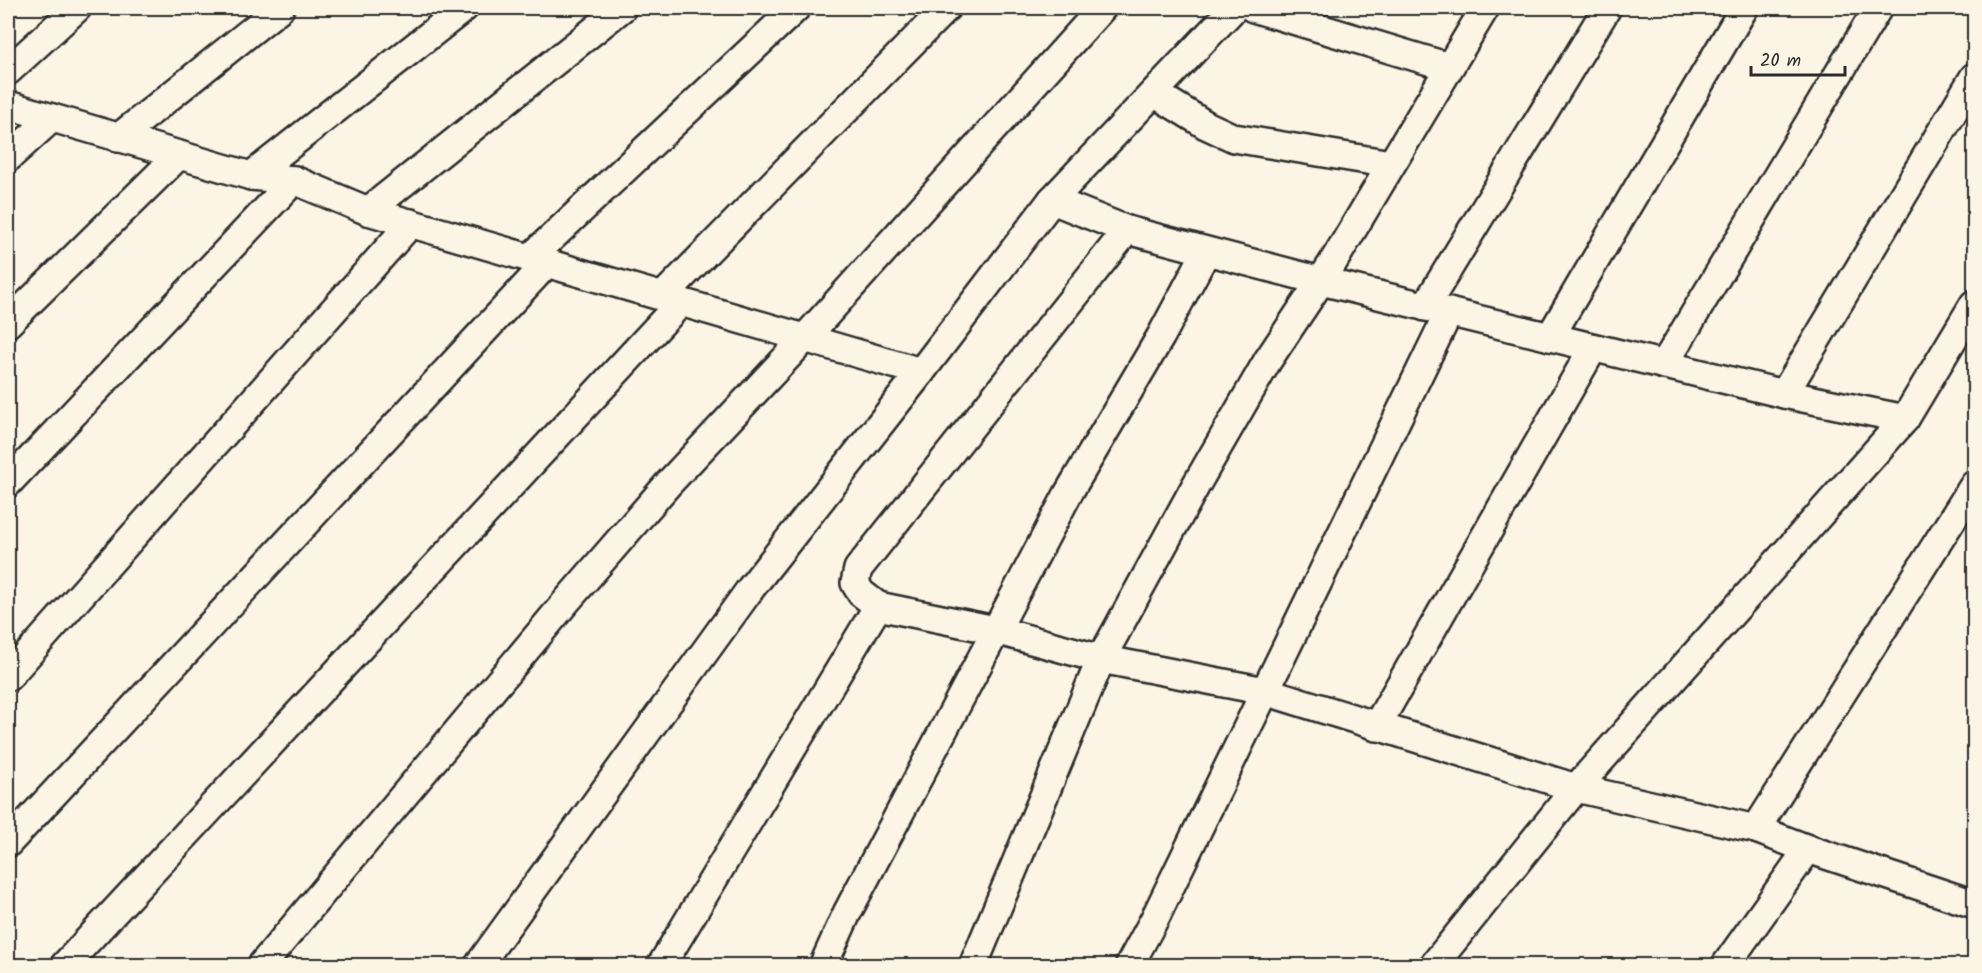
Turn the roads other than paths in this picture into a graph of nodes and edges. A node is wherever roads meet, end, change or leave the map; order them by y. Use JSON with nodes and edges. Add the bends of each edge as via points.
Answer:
{"nodes":[{"id":1,"x":77,"y":8,"type":"edge"},
{"id":2,"x":279,"y":8,"type":"edge"},
{"id":3,"x":464,"y":8,"type":"edge"},
{"id":4,"x":622,"y":8,"type":"edge"},
{"id":5,"x":796,"y":8,"type":"edge"},
{"id":6,"x":946,"y":8,"type":"edge"},
{"id":7,"x":1102,"y":8,"type":"edge"},
{"id":8,"x":1234,"y":8,"type":"edge"},
{"id":9,"x":1253,"y":8,"type":"edge"},
{"id":10,"x":1485,"y":8,"type":"edge"},
{"id":11,"x":1607,"y":8,"type":"edge"},
{"id":12,"x":1744,"y":8,"type":"edge"},
{"id":13,"x":1878,"y":8,"type":"edge"},
{"id":14,"x":1449,"y":67,"type":"junction"},
{"id":15,"x":8,"y":71,"type":"edge"},
{"id":16,"x":1974,"y":77,"type":"edge"},
{"id":17,"x":1154,"y":93,"type":"junction"},
{"id":18,"x":8,"y":105,"type":"edge"},
{"id":19,"x":52,"y":118,"type":"junction"},
{"id":20,"x":118,"y":138,"type":"junction"},
{"id":21,"x":179,"y":156,"type":"junction"},
{"id":22,"x":8,"y":158,"type":"edge"},
{"id":23,"x":1391,"y":164,"type":"junction"},
{"id":24,"x":251,"y":176,"type":"junction"},
{"id":25,"x":294,"y":180,"type":"junction"},
{"id":26,"x":1052,"y":200,"type":"junction"},
{"id":27,"x":368,"y":211,"type":"junction"},
{"id":28,"x":411,"y":223,"type":"junction"},
{"id":29,"x":1126,"y":230,"type":"junction"},
{"id":30,"x":1206,"y":252,"type":"junction"},
{"id":31,"x":538,"y":260,"type":"junction"},
{"id":32,"x":1321,"y":281,"type":"junction"},
{"id":33,"x":672,"y":299,"type":"junction"},
{"id":34,"x":1974,"y":304,"type":"edge"},
{"id":35,"x":1437,"y":309,"type":"junction"},
{"id":36,"x":8,"y":323,"type":"edge"},
{"id":37,"x":1550,"y":337,"type":"junction"},
{"id":38,"x":805,"y":338,"type":"junction"},
{"id":39,"x":1593,"y":348,"type":"junction"},
{"id":40,"x":1664,"y":365,"type":"junction"},
{"id":41,"x":921,"y":372,"type":"junction"},
{"id":42,"x":1784,"y":394,"type":"junction"},
{"id":43,"x":1905,"y":419,"type":"junction"},
{"id":44,"x":8,"y":483,"type":"edge"},
{"id":45,"x":1974,"y":484,"type":"edge"},
{"id":46,"x":878,"y":606,"type":"junction"},
{"id":47,"x":995,"y":630,"type":"junction"},
{"id":48,"x":1101,"y":659,"type":"junction"},
{"id":49,"x":8,"y":677,"type":"edge"},
{"id":50,"x":1265,"y":691,"type":"junction"},
{"id":51,"x":1376,"y":727,"type":"junction"},
{"id":52,"x":1576,"y":788,"type":"junction"},
{"id":53,"x":1756,"y":829,"type":"junction"},
{"id":54,"x":8,"y":843,"type":"edge"},
{"id":55,"x":1808,"y":849,"type":"junction"},
{"id":56,"x":1974,"y":904,"type":"edge"},
{"id":57,"x":64,"y":966,"type":"edge"},
{"id":58,"x":261,"y":966,"type":"edge"},
{"id":59,"x":478,"y":966,"type":"edge"},
{"id":60,"x":661,"y":966,"type":"edge"},
{"id":61,"x":823,"y":966,"type":"edge"},
{"id":62,"x":973,"y":966,"type":"edge"},
{"id":63,"x":1129,"y":966,"type":"edge"},
{"id":64,"x":1433,"y":966,"type":"edge"},
{"id":65,"x":1725,"y":966,"type":"edge"}],
"edges":[{"from":1,"to":15,"type":"street"},
{"from":2,"to":20,"type":"street"},
{"from":3,"to":24,"type":"street"},
{"from":4,"to":27,"type":"street"},
{"from":5,"to":31,"type":"street"},
{"from":6,"to":33,"type":"street"},
{"from":7,"to":38,"type":"street"},
{"from":8,"to":17,"type":"street"},
{"from":9,"to":14,"type":"street"},
{"from":10,"to":14,"type":"street"},
{"from":11,"to":35,"type":"street"},
{"from":12,"to":37,"type":"street"},
{"from":13,"to":40,"type":"street"},
{"from":14,"to":23,"type":"street"},
{"from":16,"to":42,"type":"street"},
{"from":17,"to":23,"type":"street","via":[[1234,138]]},
{"from":17,"to":26,"type":"street"},
{"from":18,"to":19,"type":"street"},
{"from":19,"to":20,"type":"street"},
{"from":19,"to":22,"type":"street"},
{"from":20,"to":21,"type":"street"},
{"from":21,"to":24,"type":"street"},
{"from":21,"to":36,"type":"street"},
{"from":23,"to":32,"type":"street"},
{"from":24,"to":25,"type":"street"},
{"from":25,"to":27,"type":"street"},
{"from":25,"to":44,"type":"street"},
{"from":26,"to":29,"type":"street"},
{"from":26,"to":41,"type":"street"},
{"from":27,"to":28,"type":"street"},
{"from":28,"to":31,"type":"street"},
{"from":28,"to":49,"type":"street"},
{"from":29,"to":30,"type":"street"},
{"from":29,"to":46,"type":"street","via":[[858,569],[855,582],[861,593]]},
{"from":30,"to":32,"type":"street"},
{"from":30,"to":47,"type":"street"},
{"from":31,"to":33,"type":"street"},
{"from":31,"to":54,"type":"street"},
{"from":32,"to":35,"type":"street"},
{"from":32,"to":48,"type":"street","via":[[1268,360]]},
{"from":33,"to":38,"type":"street"},
{"from":33,"to":57,"type":"street"},
{"from":34,"to":43,"type":"street"},
{"from":35,"to":37,"type":"street"},
{"from":35,"to":50,"type":"street"},
{"from":37,"to":39,"type":"street"},
{"from":38,"to":41,"type":"street"},
{"from":38,"to":58,"type":"street","via":[[572,594]]},
{"from":39,"to":40,"type":"street"},
{"from":39,"to":51,"type":"street"},
{"from":40,"to":42,"type":"street"},
{"from":41,"to":59,"type":"street","via":[[751,588]]},
{"from":42,"to":43,"type":"street"},
{"from":43,"to":52,"type":"street"},
{"from":45,"to":53,"type":"street"},
{"from":46,"to":47,"type":"street"},
{"from":46,"to":60,"type":"street"},
{"from":47,"to":48,"type":"street"},
{"from":47,"to":61,"type":"street","via":[[846,913]]},
{"from":48,"to":50,"type":"street"},
{"from":48,"to":62,"type":"street"},
{"from":50,"to":51,"type":"street"},
{"from":50,"to":63,"type":"street"},
{"from":51,"to":52,"type":"street"},
{"from":52,"to":53,"type":"street"},
{"from":52,"to":64,"type":"street"},
{"from":53,"to":55,"type":"street"},
{"from":55,"to":56,"type":"street"},
{"from":55,"to":65,"type":"street"}]}
